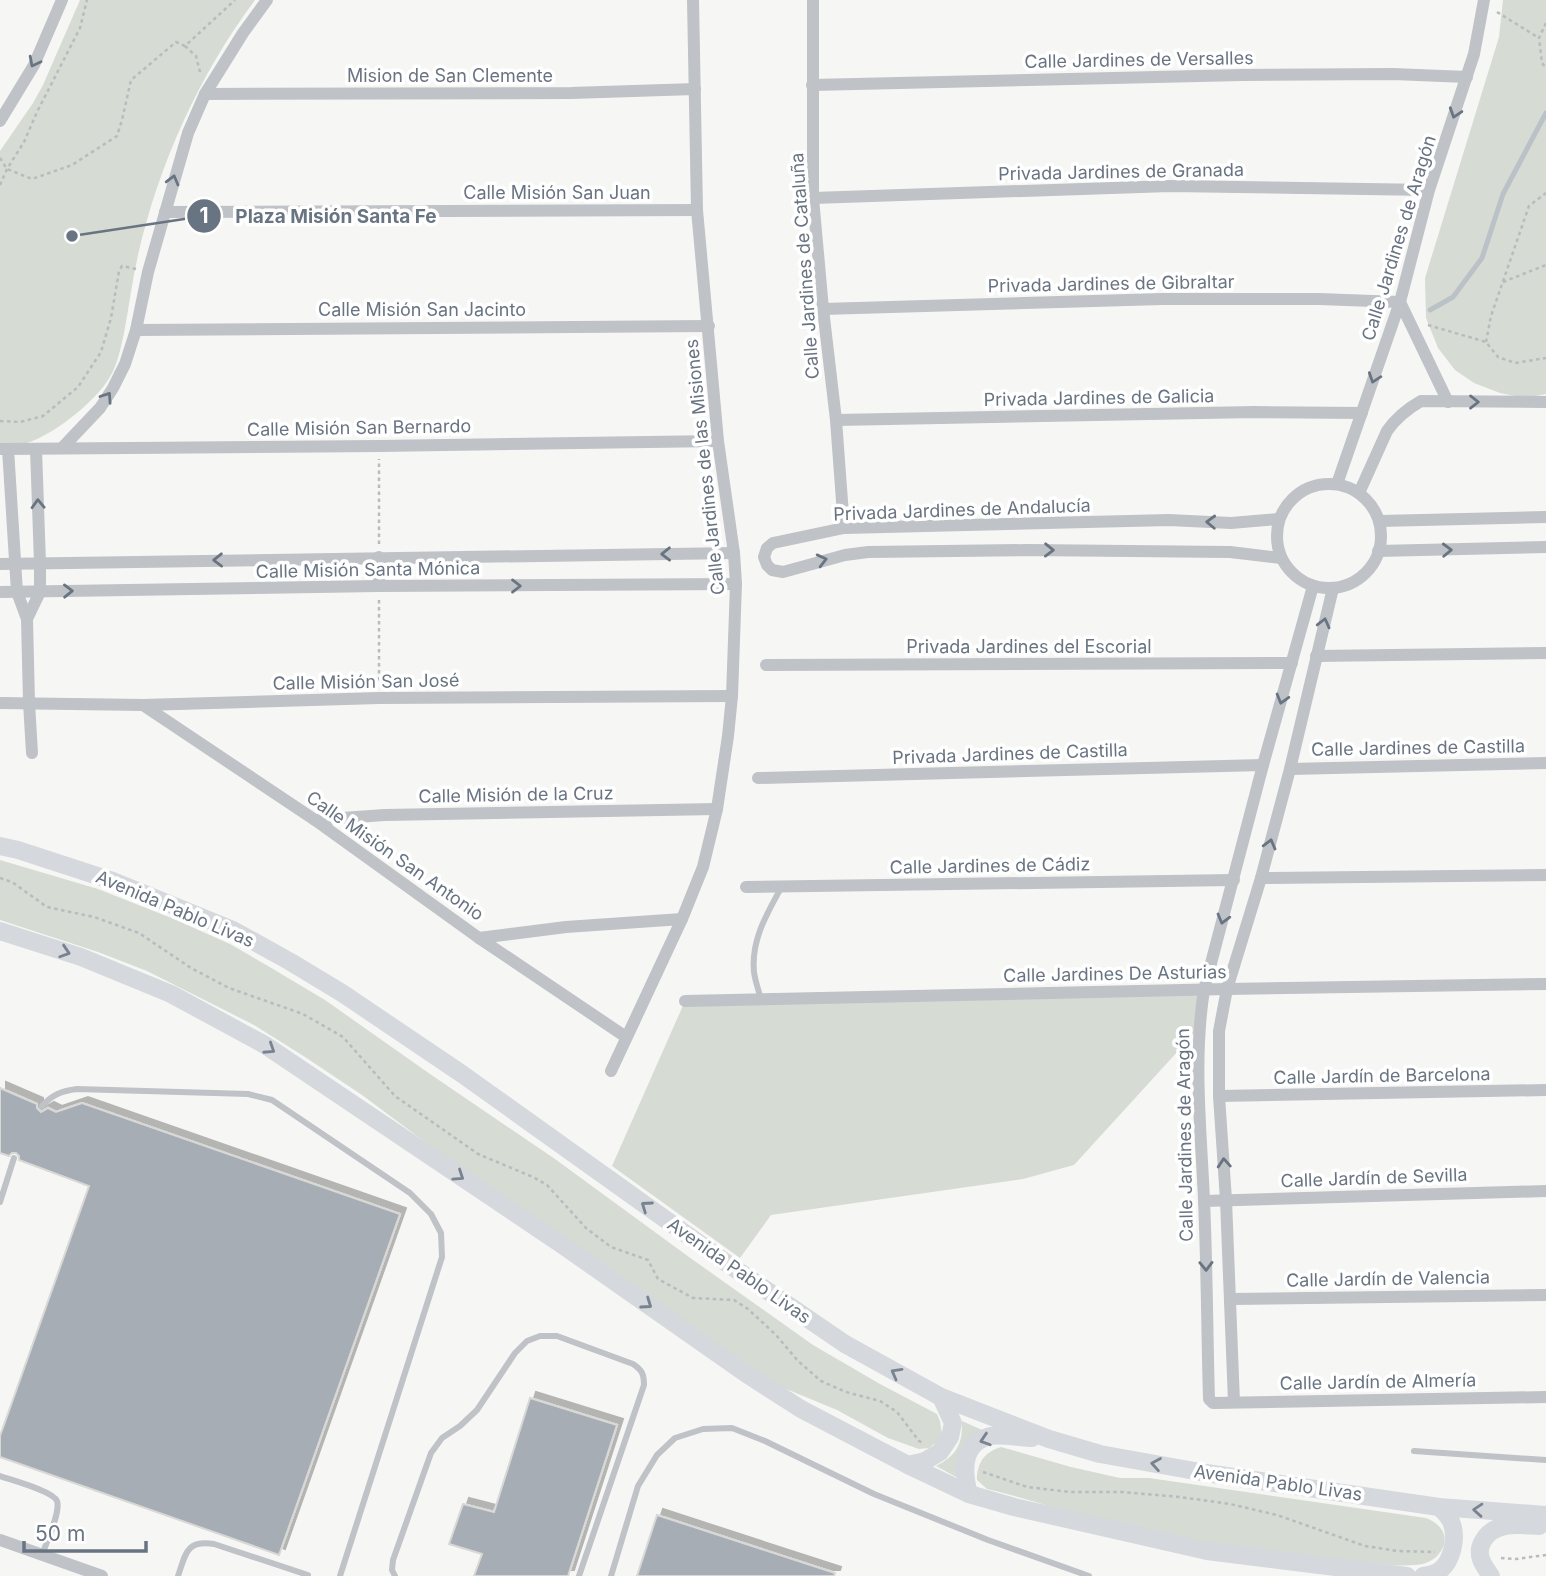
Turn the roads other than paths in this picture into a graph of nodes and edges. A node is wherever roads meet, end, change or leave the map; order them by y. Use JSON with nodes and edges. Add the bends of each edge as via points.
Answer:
{"nodes":[{"id":1,"x":62,"y":0,"type":"edge"},
{"id":2,"x":267,"y":0,"type":"edge"},
{"id":3,"x":693,"y":0,"type":"edge"},
{"id":4,"x":813,"y":0,"type":"edge"},
{"id":5,"x":1484,"y":2,"type":"edge"},
{"id":6,"x":1467,"y":76,"type":"junction"},
{"id":7,"x":812,"y":85,"type":"junction"},
{"id":8,"x":695,"y":89,"type":"junction"},
{"id":9,"x":205,"y":94,"type":"junction"},
{"id":10,"x":6,"y":102,"type":"edge"},
{"id":11,"x":0,"y":121,"type":"edge"},
{"id":12,"x":1429,"y":190,"type":"junction"},
{"id":13,"x":813,"y":198,"type":"junction"},
{"id":14,"x":697,"y":210,"type":"junction"},
{"id":15,"x":165,"y":212,"type":"junction"},
{"id":16,"x":1401,"y":302,"type":"junction"},
{"id":17,"x":823,"y":309,"type":"junction"},
{"id":18,"x":709,"y":326,"type":"junction"},
{"id":19,"x":136,"y":330,"type":"junction"},
{"id":20,"x":1448,"y":402,"type":"junction"},
{"id":21,"x":1546,"y":402,"type":"edge"},
{"id":22,"x":1363,"y":413,"type":"junction"},
{"id":23,"x":836,"y":420,"type":"junction"},
{"id":24,"x":718,"y":440,"type":"junction"},
{"id":25,"x":62,"y":448,"type":"junction"},
{"id":26,"x":4,"y":449,"type":"edge"},
{"id":27,"x":36,"y":449,"type":"junction"},
{"id":28,"x":1336,"y":484,"type":"junction"},
{"id":29,"x":1359,"y":493,"type":"junction"},
{"id":30,"x":1546,"y":517,"type":"edge"},
{"id":31,"x":1279,"y":519,"type":"junction"},
{"id":32,"x":1380,"y":521,"type":"junction"},
{"id":33,"x":844,"y":528,"type":"junction"},
{"id":34,"x":1546,"y":547,"type":"edge"},
{"id":35,"x":1378,"y":551,"type":"junction"},
{"id":36,"x":734,"y":553,"type":"junction"},
{"id":37,"x":379,"y":557,"type":"junction"},
{"id":38,"x":1281,"y":558,"type":"junction"},
{"id":39,"x":40,"y":563,"type":"junction"},
{"id":40,"x":0,"y":564,"type":"edge"},
{"id":41,"x":15,"y":564,"type":"junction"},
{"id":42,"x":736,"y":584,"type":"junction"},
{"id":43,"x":379,"y":586,"type":"junction"},
{"id":44,"x":1313,"y":586,"type":"junction"},
{"id":45,"x":1332,"y":588,"type":"junction"},
{"id":46,"x":0,"y":592,"type":"edge"},
{"id":47,"x":17,"y":592,"type":"junction"},
{"id":48,"x":40,"y":592,"type":"junction"},
{"id":49,"x":27,"y":619,"type":"junction"},
{"id":50,"x":1546,"y":653,"type":"edge"},
{"id":51,"x":1316,"y":656,"type":"junction"},
{"id":52,"x":1292,"y":663,"type":"junction"},
{"id":53,"x":766,"y":665,"type":"dead end"},
{"id":54,"x":732,"y":696,"type":"junction"},
{"id":55,"x":0,"y":703,"type":"edge"},
{"id":56,"x":29,"y":703,"type":"junction"},
{"id":57,"x":143,"y":705,"type":"junction"},
{"id":58,"x":32,"y":753,"type":"dead end"},
{"id":59,"x":1546,"y":763,"type":"edge"},
{"id":60,"x":1263,"y":765,"type":"junction"},
{"id":61,"x":1290,"y":769,"type":"junction"},
{"id":62,"x":758,"y":778,"type":"dead end"},
{"id":63,"x":717,"y":809,"type":"junction"},
{"id":64,"x":315,"y":820,"type":"junction"},
{"id":65,"x":0,"y":846,"type":"edge"},
{"id":66,"x":1546,"y":875,"type":"edge"},
{"id":67,"x":1261,"y":878,"type":"junction"},
{"id":68,"x":1234,"y":880,"type":"junction"},
{"id":69,"x":746,"y":887,"type":"dead end"},
{"id":70,"x":782,"y":887,"type":"junction"},
{"id":71,"x":682,"y":919,"type":"junction"},
{"id":72,"x":0,"y":931,"type":"edge"},
{"id":73,"x":479,"y":938,"type":"junction"},
{"id":74,"x":1546,"y":984,"type":"edge"},
{"id":75,"x":1227,"y":989,"type":"junction"},
{"id":76,"x":1205,"y":990,"type":"junction"},
{"id":77,"x":761,"y":1000,"type":"junction"},
{"id":78,"x":685,"y":1002,"type":"dead end"},
{"id":79,"x":626,"y":1037,"type":"junction"},
{"id":80,"x":611,"y":1071,"type":"dead end"},
{"id":81,"x":1546,"y":1090,"type":"edge"},
{"id":82,"x":1219,"y":1096,"type":"junction"},
{"id":83,"x":43,"y":1106,"type":"dead end"},
{"id":84,"x":15,"y":1158,"type":"dead end"},
{"id":85,"x":1546,"y":1191,"type":"edge"},
{"id":86,"x":1226,"y":1200,"type":"junction"},
{"id":87,"x":1204,"y":1201,"type":"junction"},
{"id":88,"x":0,"y":1202,"type":"edge"},
{"id":89,"x":1546,"y":1295,"type":"edge"},
{"id":90,"x":1231,"y":1299,"type":"junction"},
{"id":91,"x":941,"y":1397,"type":"junction"},
{"id":92,"x":1546,"y":1397,"type":"edge"},
{"id":93,"x":1212,"y":1402,"type":"joint"},
{"id":94,"x":1234,"y":1402,"type":"junction"},
{"id":95,"x":1049,"y":1439,"type":"junction"},
{"id":96,"x":1414,"y":1451,"type":"dead end"},
{"id":97,"x":1546,"y":1460,"type":"edge"},
{"id":98,"x":908,"y":1465,"type":"junction"},
{"id":99,"x":0,"y":1476,"type":"edge"},
{"id":100,"x":969,"y":1494,"type":"junction"},
{"id":101,"x":1439,"y":1507,"type":"junction"},
{"id":102,"x":1546,"y":1515,"type":"edge"},
{"id":103,"x":1546,"y":1527,"type":"edge"},
{"id":104,"x":0,"y":1542,"type":"edge"},
{"id":105,"x":42,"y":1555,"type":"junction"},
{"id":106,"x":308,"y":1575,"type":"edge"},
{"id":107,"x":102,"y":1576,"type":"edge"},
{"id":108,"x":178,"y":1576,"type":"edge"},
{"id":109,"x":340,"y":1576,"type":"edge"},
{"id":110,"x":395,"y":1576,"type":"edge"},
{"id":111,"x":579,"y":1576,"type":"edge"},
{"id":112,"x":611,"y":1576,"type":"edge"},
{"id":113,"x":1089,"y":1576,"type":"edge"},
{"id":114,"x":1407,"y":1576,"type":"edge"},
{"id":115,"x":1423,"y":1576,"type":"edge"},
{"id":116,"x":1491,"y":1576,"type":"edge"}],
"edges":[{"from":1,"to":10,"type":"street","one_way":true,"via":[[34,65]]},
{"from":2,"to":9,"type":"street"},
{"from":3,"to":8,"type":"street","name":"Calle Jardines de las Misiones"},
{"from":4,"to":7,"type":"street","name":"Calle Jardines de Cataluña"},
{"from":5,"to":6,"type":"street","name":"Calle Jardines de Aragón"},
{"from":6,"to":7,"type":"street","name":"Calle Jardines de Versalles","via":[[1242,75]]},
{"from":6,"to":12,"type":"street","name":"Calle Jardines de Aragón","one_way":true},
{"from":7,"to":13,"type":"street","name":"Calle Jardines de Cataluña"},
{"from":8,"to":9,"type":"street","name":"Mision de San Clemente"},
{"from":8,"to":14,"type":"street","name":"Calle Jardines de las Misiones"},
{"from":15,"to":9,"type":"street","one_way":true,"via":[[188,133]]},
{"from":10,"to":11,"type":"street"},
{"from":12,"to":13,"type":"street","name":"Privada Jardines de Granada","via":[[1170,186]]},
{"from":12,"to":16,"type":"street","name":"Calle Jardines de Aragón"},
{"from":13,"to":17,"type":"street","name":"Calle Jardines de Cataluña"},
{"from":14,"to":15,"type":"street","name":"Calle Misión San Juan"},
{"from":14,"to":18,"type":"street","name":"Calle Jardines de las Misiones"},
{"from":15,"to":19,"type":"street"},
{"from":16,"to":17,"type":"street","name":"Privada Jardines de Gibraltar","via":[[1162,299]]},
{"from":16,"to":20,"type":"street"},
{"from":16,"to":22,"type":"street","name":"Calle Jardines de Aragón","one_way":true},
{"from":17,"to":23,"type":"street","name":"Calle Jardines de Cataluña"},
{"from":18,"to":19,"type":"street","name":"Calle Misión San Jacinto"},
{"from":18,"to":24,"type":"street","name":"Calle Jardines de las Misiones"},
{"from":25,"to":19,"type":"street","one_way":true,"via":[[113,388]]},
{"from":20,"to":21,"type":"street","one_way":true},
{"from":20,"to":29,"type":"street","via":[[1421,401],[1399,416],[1387,431]]},
{"from":22,"to":23,"type":"street","name":"Privada Jardines de Galicia"},
{"from":22,"to":28,"type":"street","name":"Calle Jardines de Aragón"},
{"from":23,"to":33,"type":"street","name":"Calle Jardines de Cataluña"},
{"from":24,"to":25,"type":"street","name":"Calle Misión San Bernardo"},
{"from":24,"to":36,"type":"street","name":"Calle Jardines de las Misiones"},
{"from":25,"to":27,"type":"street","name":"Calle Misión San Bernardo"},
{"from":26,"to":27,"type":"street","name":"Calle Misión San Bernardo"},
{"from":26,"to":41,"type":"street"},
{"from":39,"to":27,"type":"street","one_way":true},
{"from":28,"to":29,"type":"street"},
{"from":28,"to":31,"type":"street","via":[[1318,484],[1301,491],[1287,503]]},
{"from":29,"to":32,"type":"street"},
{"from":30,"to":32,"type":"street"},
{"from":31,"to":33,"type":"street","name":"Privada Jardines de Andalucía","one_way":true},
{"from":31,"to":38,"type":"street","via":[[1276,539]]},
{"from":32,"to":35,"type":"street"},
{"from":33,"to":38,"type":"street","name":"Privada Jardines de Andalucía","one_way":true,"via":[[773,543],[765,551],[767,565],[783,572],[868,552],[1230,552]]},
{"from":35,"to":34,"type":"street","one_way":true},
{"from":35,"to":45,"type":"street","via":[[1359,579]]},
{"from":36,"to":37,"type":"street","name":"Calle Misión Santa Mónica","one_way":true},
{"from":36,"to":42,"type":"street","name":"Calle Jardines de las Misiones"},
{"from":37,"to":39,"type":"street","name":"Calle Misión Santa Mónica","one_way":true},
{"from":37,"to":43,"type":"street"},
{"from":38,"to":44,"type":"street","via":[[1294,576]]},
{"from":39,"to":41,"type":"street","name":"Calle Misión Santa Mónica"},
{"from":39,"to":48,"type":"street"},
{"from":40,"to":41,"type":"street","name":"Calle Misión Santa Mónica"},
{"from":41,"to":47,"type":"street"},
{"from":43,"to":42,"type":"street","name":"Calle Misión Santa Mónica","one_way":true},
{"from":42,"to":54,"type":"street","name":"Calle Jardines de las Misiones"},
{"from":48,"to":43,"type":"street","name":"Calle Misión Santa Mónica","one_way":true},
{"from":44,"to":45,"type":"street"},
{"from":44,"to":52,"type":"street","name":"Calle Jardines de Aragón"},
{"from":51,"to":45,"type":"street","name":"Calle Jardines de Aragón","one_way":true},
{"from":46,"to":47,"type":"street","name":"Calle Misión Santa Mónica"},
{"from":47,"to":48,"type":"street","name":"Calle Misión Santa Mónica"},
{"from":47,"to":49,"type":"street"},
{"from":48,"to":49,"type":"street"},
{"from":49,"to":56,"type":"street"},
{"from":50,"to":51,"type":"street"},
{"from":51,"to":61,"type":"street","name":"Calle Jardines de Aragón"},
{"from":52,"to":53,"type":"street","name":"Privada Jardines del Escorial"},
{"from":52,"to":60,"type":"street","name":"Calle Jardines de Aragón","one_way":true},
{"from":54,"to":57,"type":"street","name":"Calle Misión San José"},
{"from":54,"to":63,"type":"street","name":"Calle Jardines de las Misiones"},
{"from":55,"to":56,"type":"street","name":"Calle Misión San José"},
{"from":56,"to":57,"type":"street","name":"Calle Misión San José"},
{"from":56,"to":58,"type":"street"},
{"from":57,"to":64,"type":"street","name":"Calle Misión San Antonio"},
{"from":59,"to":61,"type":"street","name":"Calle Jardines de Castilla"},
{"from":60,"to":62,"type":"street","name":"Privada Jardines de Castilla"},
{"from":60,"to":68,"type":"street","name":"Calle Jardines de Aragón"},
{"from":67,"to":61,"type":"street","name":"Calle Jardines de Aragón","one_way":true},
{"from":63,"to":64,"type":"street","name":"Calle Misión de la Cruz"},
{"from":63,"to":71,"type":"street","name":"Calle Jardines de las Misiones","via":[[703,867]]},
{"from":64,"to":73,"type":"street","name":"Calle Misión San Antonio"},
{"from":91,"to":65,"type":"main road","name":"Avenida Pablo Livas","one_way":true,"via":[[845,1345],[462,1074],[289,961],[233,930],[113,881]]},
{"from":66,"to":67,"type":"street"},
{"from":67,"to":75,"type":"street","name":"Calle Jardines de Aragón"},
{"from":68,"to":70,"type":"street","name":"Calle Jardines de Cádiz"},
{"from":68,"to":76,"type":"street","name":"Calle Jardines de Aragón","one_way":true},
{"from":69,"to":70,"type":"street","name":"Calle Jardines de Cádiz"},
{"from":70,"to":77,"type":"lane","via":[[756,942],[754,972]]},
{"from":71,"to":73,"type":"street"},
{"from":71,"to":79,"type":"street","name":"Calle Jardines de las Misiones"},
{"from":72,"to":98,"type":"main road","one_way":true,"via":[[81,957],[171,994],[265,1045],[756,1380]]},
{"from":73,"to":79,"type":"street","name":"Calle Misión San Antonio"},
{"from":74,"to":75,"type":"street","name":"Calle Jardines De Asturias"},
{"from":75,"to":76,"type":"street","name":"Calle Jardines De Asturias"},
{"from":75,"to":82,"type":"street","name":"Calle Jardines de Aragón","via":[[1219,1031]]},
{"from":76,"to":77,"type":"street","name":"Calle Jardines De Asturias"},
{"from":76,"to":87,"type":"street","name":"Calle Jardines de Aragón","via":[[1198,1090]]},
{"from":77,"to":78,"type":"street","name":"Calle Jardines De Asturias"},
{"from":79,"to":80,"type":"street","name":"Calle Jardines de las Misiones"},
{"from":81,"to":82,"type":"street","name":"Calle Jardín de Barcelona"},
{"from":86,"to":82,"type":"street","name":"Calle Jardines de Aragón","one_way":true},
{"from":83,"to":109,"type":"lane","via":[[61,1091],[77,1089],[248,1094],[272,1100],[410,1193],[431,1214],[441,1233],[442,1257]]},
{"from":84,"to":88,"type":"lane"},
{"from":85,"to":86,"type":"street","name":"Calle Jardín de Sevilla"},
{"from":86,"to":87,"type":"street","name":"Calle Jardín de Sevilla"},
{"from":86,"to":90,"type":"street","name":"Calle Jardines de Aragón"},
{"from":87,"to":93,"type":"street","name":"Calle Jardines de Aragón","one_way":true},
{"from":89,"to":90,"type":"street","name":"Calle Jardín de Valencia"},
{"from":90,"to":94,"type":"street","name":"Calle Jardines de Aragón"},
{"from":91,"to":95,"type":"main road","name":"Avenida Pablo Livas"},
{"from":91,"to":98,"type":"main road","via":[[953,1423],[950,1437],[940,1452]]},
{"from":92,"to":94,"type":"street","name":"Calle Jardín de Almería"},
{"from":93,"to":94,"type":"street","name":"Calle Jardín de Almería"},
{"from":95,"to":100,"type":"main road","one_way":true,"via":[[989,1436],[973,1444],[965,1462]]},
{"from":101,"to":95,"type":"main road","name":"Avenida Pablo Livas","one_way":true,"via":[[1206,1473],[1100,1454]]},
{"from":96,"to":97,"type":"lane"},
{"from":98,"to":100,"type":"main road"},
{"from":99,"to":105,"type":"lane","via":[[54,1496],[58,1503]]},
{"from":100,"to":114,"type":"main road","via":[[1207,1551]]},
{"from":102,"to":101,"type":"main road","name":"Avenida Pablo Livas","one_way":true},
{"from":101,"to":115,"type":"main road","via":[[1452,1524],[1453,1547],[1443,1569]]},
{"from":103,"to":116,"type":"main road","via":[[1512,1525],[1489,1533],[1479,1557]]},
{"from":104,"to":105,"type":"street"},
{"from":105,"to":107,"type":"street"},
{"from":106,"to":108,"type":"lane","via":[[200,1542],[186,1552]]},
{"from":110,"to":111,"type":"lane","via":[[393,1560],[431,1453],[477,1410],[515,1353],[540,1336],[557,1336],[633,1364],[644,1376]]},
{"from":112,"to":113,"type":"lane","via":[[638,1486],[657,1455],[675,1438],[703,1429],[732,1428],[887,1499]]}]}
